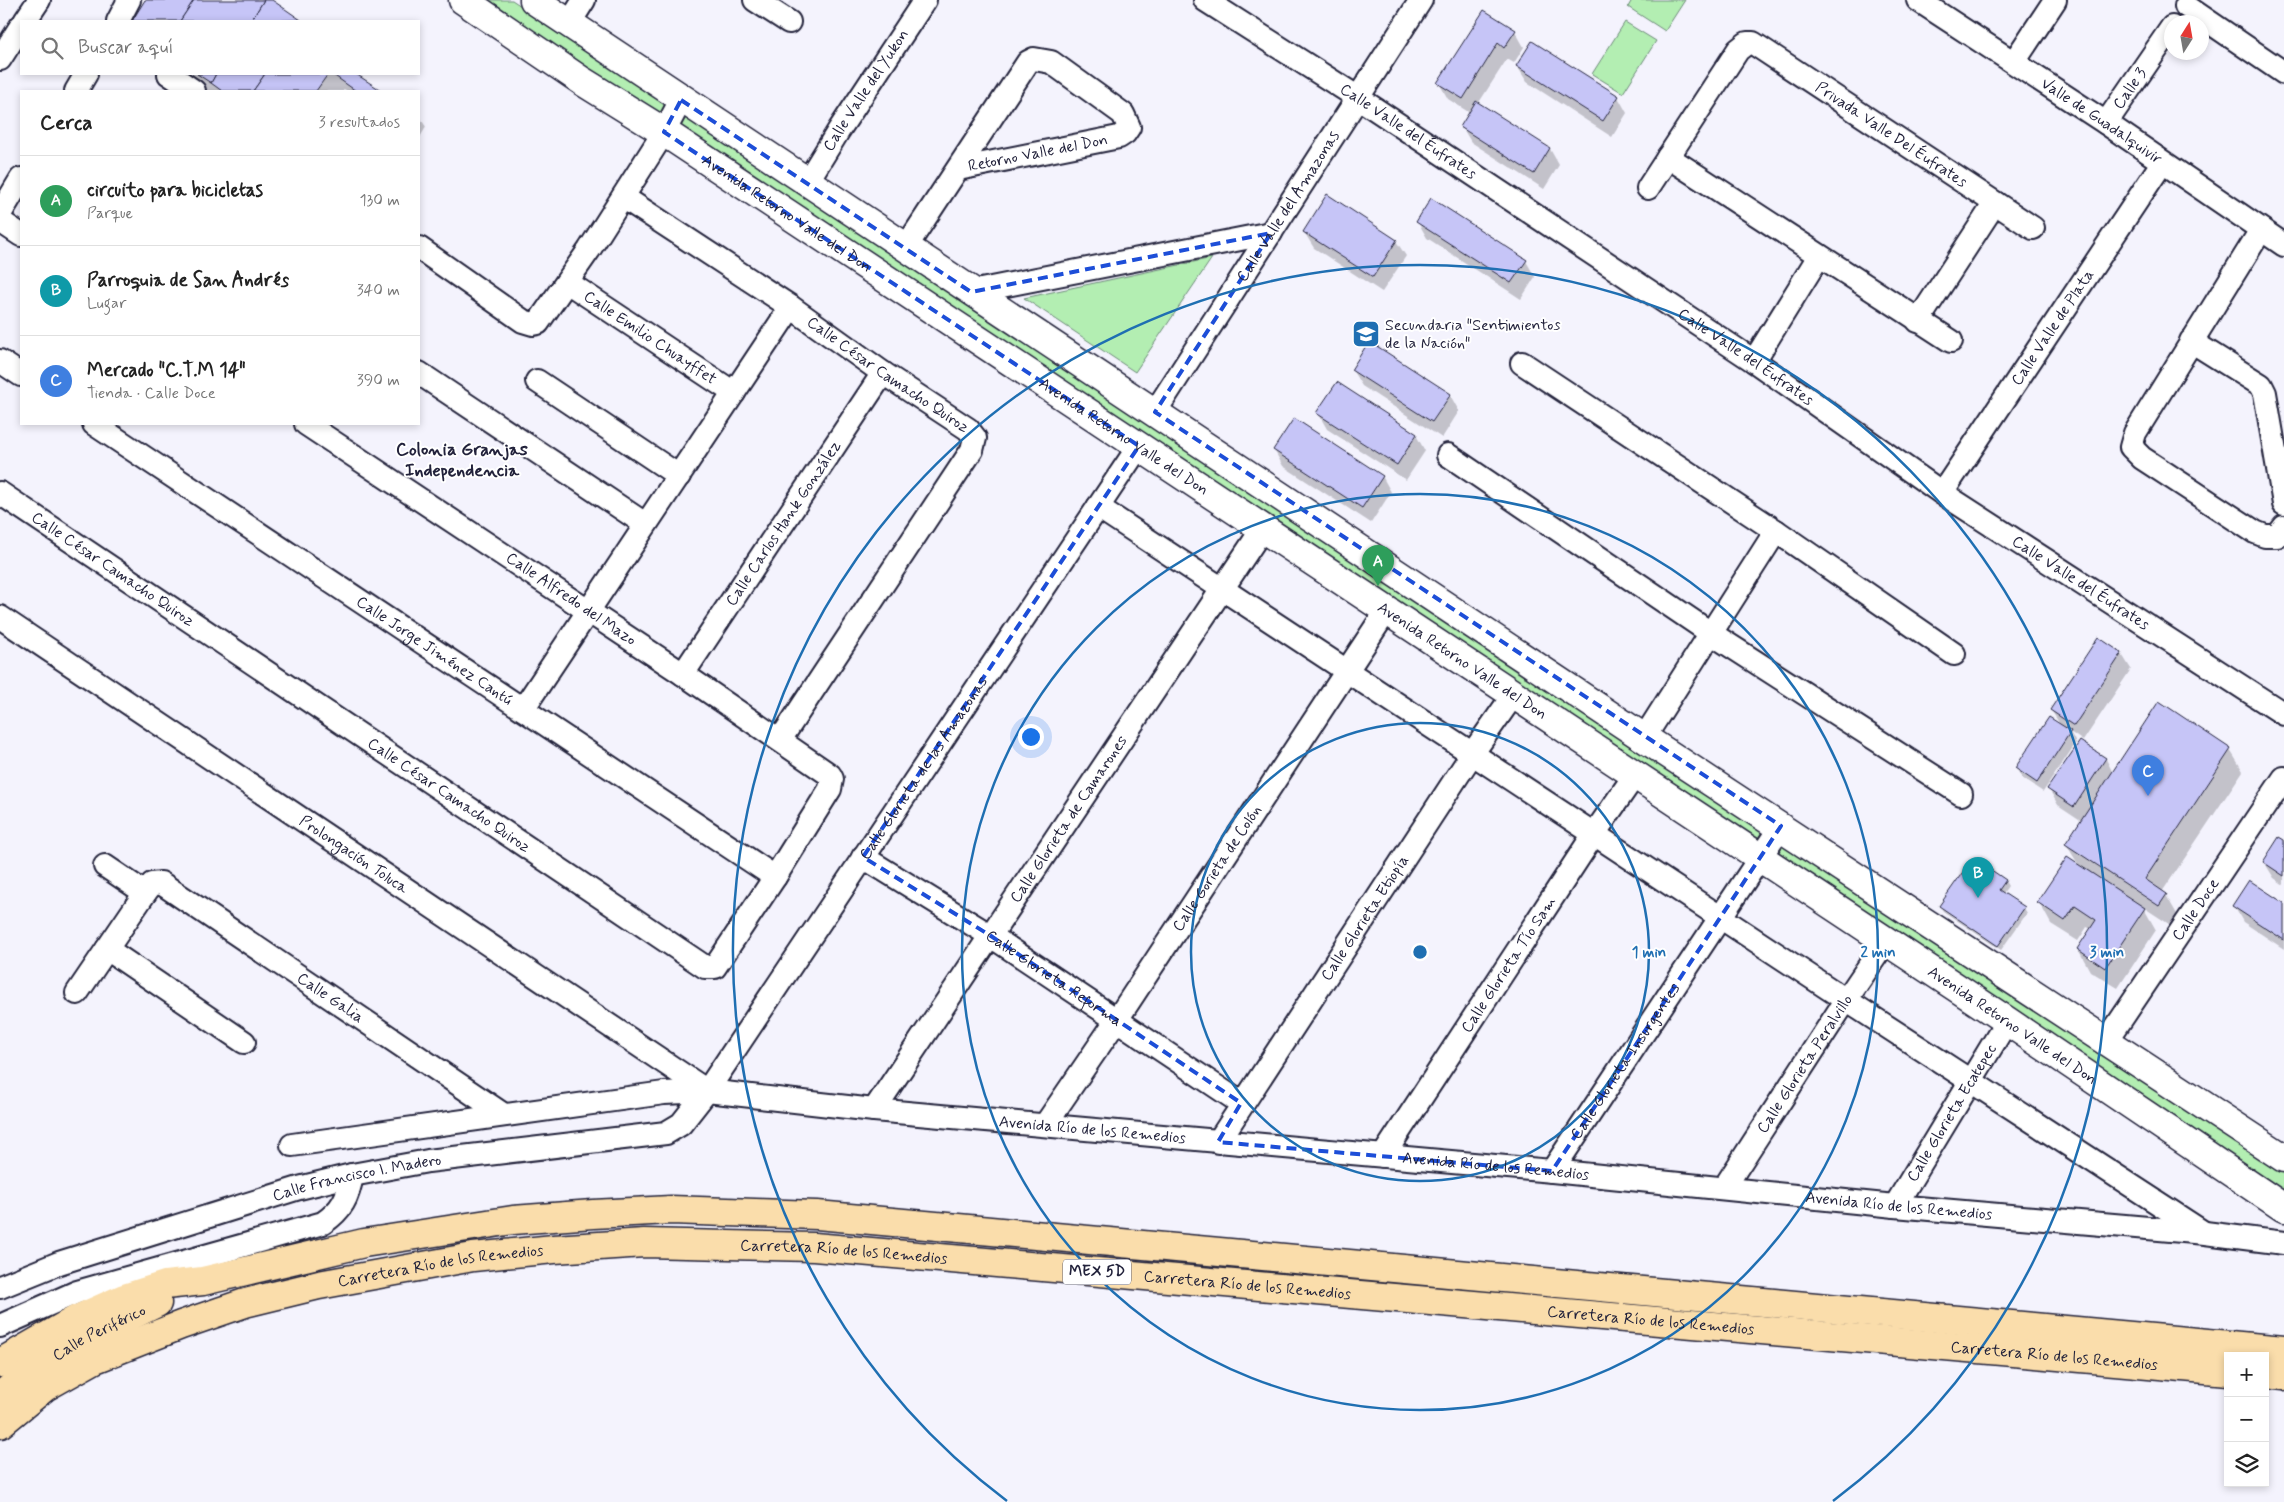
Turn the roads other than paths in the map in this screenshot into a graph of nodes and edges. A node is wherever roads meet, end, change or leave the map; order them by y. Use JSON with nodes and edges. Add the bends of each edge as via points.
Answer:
{"nodes":[{"id":1,"x":38,"y":0,"type":"edge"},
{"id":2,"x":129,"y":0,"type":"edge"},
{"id":3,"x":463,"y":0,"type":"edge"},
{"id":4,"x":534,"y":0,"type":"edge"},
{"id":5,"x":584,"y":0,"type":"edge"},
{"id":6,"x":925,"y":0,"type":"edge"},
{"id":7,"x":1205,"y":0,"type":"edge"},
{"id":8,"x":1421,"y":0,"type":"edge"},
{"id":9,"x":2055,"y":0,"type":"edge"},
{"id":10,"x":1927,"y":2,"type":"edge"},
{"id":11,"x":767,"y":3,"type":"edge"},
{"id":12,"x":2184,"y":10,"type":"edge"},
{"id":13,"x":26,"y":20,"type":"edge"},
{"id":14,"x":119,"y":20,"type":"edge"},
{"id":15,"x":789,"y":22,"type":"dead end"},
{"id":16,"x":569,"y":24,"type":"junction"},
{"id":17,"x":20,"y":28,"type":"edge"},
{"id":18,"x":2164,"y":39,"type":"edge"},
{"id":19,"x":0,"y":59,"type":"edge"},
{"id":20,"x":2014,"y":62,"type":"junction"},
{"id":21,"x":2284,"y":73,"type":"edge"},
{"id":22,"x":85,"y":75,"type":"edge"},
{"id":23,"x":170,"y":75,"type":"edge"},
{"id":24,"x":77,"y":90,"type":"edge"},
{"id":25,"x":193,"y":90,"type":"edge"},
{"id":26,"x":1357,"y":97,"type":"junction"},
{"id":27,"x":681,"y":100,"type":"junction"},
{"id":28,"x":2106,"y":122,"type":"junction"},
{"id":29,"x":664,"y":132,"type":"junction"},
{"id":30,"x":1668,"y":157,"type":"junction"},
{"id":31,"x":2162,"y":162,"type":"junction"},
{"id":32,"x":958,"y":168,"type":"junction"},
{"id":33,"x":20,"y":182,"type":"edge"},
{"id":34,"x":808,"y":182,"type":"junction"},
{"id":35,"x":1648,"y":188,"type":"dead end"},
{"id":36,"x":623,"y":197,"type":"junction"},
{"id":37,"x":1995,"y":203,"type":"junction"},
{"id":38,"x":0,"y":214,"type":"edge"},
{"id":39,"x":0,"y":221,"type":"edge"},
{"id":40,"x":2033,"y":228,"type":"dead end"},
{"id":41,"x":2261,"y":230,"type":"junction"},
{"id":42,"x":20,"y":234,"type":"edge"},
{"id":43,"x":1271,"y":234,"type":"junction"},
{"id":44,"x":2284,"y":245,"type":"edge"},
{"id":45,"x":906,"y":248,"type":"junction"},
{"id":46,"x":420,"y":249,"type":"edge"},
{"id":47,"x":1819,"y":256,"type":"junction"},
{"id":48,"x":567,"y":282,"type":"junction"},
{"id":49,"x":971,"y":292,"type":"junction"},
{"id":50,"x":791,"y":307,"type":"junction"},
{"id":51,"x":1918,"y":320,"type":"junction"},
{"id":52,"x":1951,"y":341,"type":"dead end"},
{"id":53,"x":2192,"y":341,"type":"junction"},
{"id":54,"x":0,"y":361,"type":"edge"},
{"id":55,"x":1754,"y":361,"type":"junction"},
{"id":56,"x":1522,"y":363,"type":"dead end"},
{"id":57,"x":883,"y":373,"type":"junction"},
{"id":58,"x":20,"y":374,"type":"edge"},
{"id":59,"x":420,"y":374,"type":"edge"},
{"id":60,"x":537,"y":381,"type":"dead end"},
{"id":61,"x":734,"y":393,"type":"junction"},
{"id":62,"x":1154,"y":412,"type":"junction"},
{"id":63,"x":96,"y":425,"type":"edge"},
{"id":64,"x":308,"y":425,"type":"edge"},
{"id":65,"x":1139,"y":446,"type":"junction"},
{"id":66,"x":1448,"y":455,"type":"dead end"},
{"id":67,"x":679,"y":476,"type":"junction"},
{"id":68,"x":0,"y":493,"type":"edge"},
{"id":69,"x":1942,"y":493,"type":"junction"},
{"id":70,"x":2284,"y":504,"type":"edge"},
{"id":71,"x":1098,"y":507,"type":"junction"},
{"id":72,"x":645,"y":524,"type":"junction"},
{"id":73,"x":2284,"y":527,"type":"edge"},
{"id":74,"x":1263,"y":528,"type":"junction"},
{"id":75,"x":1776,"y":531,"type":"junction"},
{"id":76,"x":1223,"y":590,"type":"junction"},
{"id":77,"x":587,"y":610,"type":"junction"},
{"id":78,"x":1387,"y":610,"type":"junction"},
{"id":79,"x":0,"y":617,"type":"edge"},
{"id":80,"x":1712,"y":634,"type":"junction"},
{"id":81,"x":1954,"y":654,"type":"dead end"},
{"id":82,"x":1347,"y":671,"type":"junction"},
{"id":83,"x":683,"y":674,"type":"junction"},
{"id":84,"x":1514,"y":694,"type":"junction"},
{"id":85,"x":523,"y":709,"type":"junction"},
{"id":86,"x":2284,"y":714,"type":"edge"},
{"id":87,"x":1644,"y":738,"type":"junction"},
{"id":88,"x":780,"y":740,"type":"junction"},
{"id":89,"x":1472,"y":754,"type":"junction"},
{"id":90,"x":1636,"y":775,"type":"junction"},
{"id":91,"x":2284,"y":778,"type":"edge"},
{"id":92,"x":832,"y":779,"type":"joint"},
{"id":93,"x":1961,"y":794,"type":"dead end"},
{"id":94,"x":1781,"y":826,"type":"junction"},
{"id":95,"x":1594,"y":834,"type":"junction"},
{"id":96,"x":863,"y":857,"type":"junction"},
{"id":97,"x":1760,"y":857,"type":"junction"},
{"id":98,"x":105,"y":866,"type":"dead end"},
{"id":99,"x":775,"y":877,"type":"junction"},
{"id":100,"x":150,"y":888,"type":"junction"},
{"id":101,"x":1720,"y":918,"type":"junction"},
{"id":102,"x":991,"y":936,"type":"junction"},
{"id":103,"x":1886,"y":941,"type":"junction"},
{"id":104,"x":107,"y":949,"type":"junction"},
{"id":105,"x":77,"y":993,"type":"dead end"},
{"id":106,"x":1846,"y":1000,"type":"junction"},
{"id":107,"x":1116,"y":1021,"type":"junction"},
{"id":108,"x":2007,"y":1021,"type":"junction"},
{"id":109,"x":244,"y":1042,"type":"dead end"},
{"id":110,"x":2106,"y":1042,"type":"junction"},
{"id":111,"x":1971,"y":1080,"type":"junction"},
{"id":112,"x":707,"y":1091,"type":"junction"},
{"id":113,"x":1241,"y":1103,"type":"junction"},
{"id":114,"x":874,"y":1110,"type":"junction"},
{"id":115,"x":504,"y":1115,"type":"junction"},
{"id":116,"x":1045,"y":1125,"type":"junction"},
{"id":117,"x":1218,"y":1142,"type":"junction"},
{"id":118,"x":292,"y":1145,"type":"dead end"},
{"id":119,"x":1383,"y":1156,"type":"junction"},
{"id":120,"x":2284,"y":1158,"type":"edge"},
{"id":121,"x":1552,"y":1171,"type":"junction"},
{"id":122,"x":352,"y":1175,"type":"junction"},
{"id":123,"x":1724,"y":1188,"type":"junction"},
{"id":124,"x":1895,"y":1206,"type":"junction"},
{"id":125,"x":2284,"y":1208,"type":"edge"},
{"id":126,"x":2205,"y":1233,"type":"junction"},
{"id":127,"x":2284,"y":1243,"type":"edge"},
{"id":128,"x":203,"y":1281,"type":"junction"},
{"id":129,"x":0,"y":1287,"type":"edge"},
{"id":130,"x":0,"y":1326,"type":"edge"},
{"id":131,"x":2284,"y":1350,"type":"edge"},
{"id":132,"x":3,"y":1361,"type":"edge"},
{"id":133,"x":2224,"y":1371,"type":"edge"},
{"id":134,"x":2269,"y":1374,"type":"edge"},
{"id":135,"x":2284,"y":1376,"type":"edge"},
{"id":136,"x":0,"y":1396,"type":"edge"},
{"id":137,"x":0,"y":1424,"type":"edge"}],
"edges":[{"from":1,"to":13,"type":"street"},
{"from":2,"to":14,"type":"street"},
{"from":3,"to":29,"type":"street","name":"Avenida Retorno Valle del Don"},
{"from":4,"to":16,"type":"street"},
{"from":5,"to":16,"type":"street"},
{"from":6,"to":34,"type":"street","name":"Calle Valle del Yukon"},
{"from":7,"to":26,"type":"street","name":"Calle Valle del Éufrates"},
{"from":8,"to":26,"type":"street","name":"Calle Valle del Amazonas"},
{"from":9,"to":20,"type":"street"},
{"from":10,"to":20,"type":"street","name":"Valle de Guadalquivir"},
{"from":11,"to":15,"type":"street"},
{"from":12,"to":21,"type":"street"},
{"from":16,"to":27,"type":"street"},
{"from":17,"to":19,"type":"street"},
{"from":18,"to":28,"type":"street","name":"Calle 3"},
{"from":20,"to":28,"type":"street","name":"Valle de Guadalquivir"},
{"from":22,"to":24,"type":"street"},
{"from":23,"to":25,"type":"street"},
{"from":26,"to":43,"type":"street","name":"Calle Valle del Amazonas"},
{"from":26,"to":55,"type":"street","name":"Calle Valle del Éufrates"},
{"from":27,"to":29,"type":"street"},
{"from":27,"to":34,"type":"street"},
{"from":28,"to":31,"type":"street","name":"Valle de Guadalquivir"},
{"from":29,"to":36,"type":"street"},
{"from":29,"to":65,"type":"street","name":"Avenida Retorno Valle del Don"},
{"from":30,"to":35,"type":"street"},
{"from":30,"to":37,"type":"street","name":"Privada Valle Del Éufrates","via":[[1738,50],[1748,42],[1759,46]]},
{"from":30,"to":47,"type":"street"},
{"from":31,"to":41,"type":"street","name":"Valle de Guadalquivir"},
{"from":31,"to":69,"type":"street","name":"Calle Valle de Plata"},
{"from":32,"to":32,"type":"street","name":"Retorno Valle del Don","via":[[1023,67],[1034,59],[1051,62],[1127,119],[1129,127],[1119,137]]},
{"from":32,"to":45,"type":"street","name":"Retorno Valle del Don"},
{"from":33,"to":38,"type":"street"},
{"from":34,"to":45,"type":"street"},
{"from":36,"to":48,"type":"street"},
{"from":36,"to":50,"type":"street","name":"Calle César Camacho Quiroz"},
{"from":37,"to":40,"type":"street","name":"Privada Valle Del Éufrates"},
{"from":37,"to":51,"type":"street"},
{"from":39,"to":42,"type":"street"},
{"from":41,"to":44,"type":"street","name":"Valle de Guadalquivir"},
{"from":41,"to":53,"type":"street"},
{"from":43,"to":49,"type":"street"},
{"from":43,"to":62,"type":"street","name":"Calle Valle del Amazonas"},
{"from":45,"to":49,"type":"street"},
{"from":46,"to":48,"type":"street","via":[[523,321],[533,324],[542,320]]},
{"from":47,"to":51,"type":"street"},
{"from":47,"to":55,"type":"street"},
{"from":48,"to":61,"type":"street","name":"Calle Emilio Chuayffet"},
{"from":49,"to":62,"type":"street"},
{"from":50,"to":57,"type":"street","name":"Calle César Camacho Quiroz"},
{"from":50,"to":61,"type":"street"},
{"from":51,"to":52,"type":"street"},
{"from":53,"to":70,"type":"street","via":[[2260,384],[2265,393]]},
{"from":53,"to":73,"type":"street","via":[[2135,434],[2131,447],[2142,458],[2254,532],[2277,536]]},
{"from":54,"to":58,"type":"street"},
{"from":55,"to":69,"type":"street","name":"Calle Valle del Éufrates"},
{"from":56,"to":75,"type":"street"},
{"from":57,"to":83,"type":"street","name":"Calle Carlos Hank González"},
{"from":57,"to":88,"type":"street","name":"Calle César Camacho Quiroz","via":[[968,429],[975,438],[974,444]]},
{"from":59,"to":72,"type":"street"},
{"from":60,"to":67,"type":"street"},
{"from":61,"to":67,"type":"street"},
{"from":62,"to":87,"type":"street"},
{"from":63,"to":85,"type":"street","name":"Calle Jorge Jiménez Cantú"},
{"from":64,"to":77,"type":"street","name":"Calle Alfredo del Mazo"},
{"from":65,"to":71,"type":"street","name":"Calle Glorieta de las Amazonas"},
{"from":65,"to":74,"type":"street","name":"Avenida Retorno Valle del Don"},
{"from":66,"to":80,"type":"street"},
{"from":67,"to":72,"type":"street"},
{"from":68,"to":99,"type":"street","name":"Calle César Camacho Quiroz","via":[[705,967],[711,968],[718,963]]},
{"from":69,"to":86,"type":"street","name":"Calle Valle del Éufrates"},
{"from":71,"to":76,"type":"street"},
{"from":71,"to":96,"type":"street","name":"Calle Glorieta de las Amazonas"},
{"from":72,"to":77,"type":"street"},
{"from":74,"to":76,"type":"street","name":"Calle Glorieta de Camarones"},
{"from":74,"to":78,"type":"street","name":"Avenida Retorno Valle del Don"},
{"from":75,"to":80,"type":"street"},
{"from":75,"to":81,"type":"street"},
{"from":76,"to":82,"type":"street"},
{"from":76,"to":102,"type":"street","name":"Calle Glorieta de Camarones"},
{"from":77,"to":83,"type":"street","name":"Calle Alfredo del Mazo"},
{"from":77,"to":85,"type":"street"},
{"from":78,"to":82,"type":"street","name":"Calle Gorieta de Colón"},
{"from":78,"to":84,"type":"street","name":"Avenida Retorno Valle del Don"},
{"from":79,"to":112,"type":"street","name":"Prolongación Toluca"},
{"from":80,"to":87,"type":"street"},
{"from":80,"to":93,"type":"street"},
{"from":82,"to":89,"type":"street"},
{"from":82,"to":107,"type":"street","name":"Calle Gorieta de Colón"},
{"from":83,"to":88,"type":"street","name":"Calle Alfredo del Mazo"},
{"from":84,"to":89,"type":"street","name":"Calle Glorieta Etiopía"},
{"from":84,"to":90,"type":"street","name":"Avenida Retorno Valle del Don"},
{"from":85,"to":99,"type":"street","name":"Calle Jorge Jiménez Cantú"},
{"from":87,"to":94,"type":"street"},
{"from":88,"to":92,"type":"street","name":"Calle Alfredo del Mazo","via":[[827,772]]},
{"from":89,"to":95,"type":"street"},
{"from":89,"to":113,"type":"street","name":"Calle Glorieta Etiopía"},
{"from":90,"to":95,"type":"street","name":"Calle Glorieta Tío Sam"},
{"from":90,"to":97,"type":"street","name":"Avenida Retorno Valle del Don"},
{"from":91,"to":110,"type":"street","name":"Calle Doce"},
{"from":92,"to":99,"type":"street","name":"Calle César Camacho Quiroz","via":[[830,788]]},
{"from":94,"to":97,"type":"street","name":"Calle Glorieta Insurgentes"},
{"from":94,"to":110,"type":"street"},
{"from":95,"to":101,"type":"street"},
{"from":95,"to":119,"type":"street","name":"Calle Glorieta Tío Sam"},
{"from":96,"to":102,"type":"street","name":"Calle Glorieta Reforma"},
{"from":96,"to":112,"type":"street","name":"Calle Glorieta de las Amazonas"},
{"from":97,"to":101,"type":"street","name":"Calle Glorieta Insurgentes"},
{"from":97,"to":103,"type":"street","name":"Avenida Retorno Valle del Don"},
{"from":98,"to":100,"type":"street","name":"Calle Galia"},
{"from":100,"to":104,"type":"street"},
{"from":100,"to":115,"type":"street","name":"Calle Galia","via":[[161,883]]},
{"from":101,"to":106,"type":"street"},
{"from":101,"to":121,"type":"street","name":"Calle Glorieta Insurgentes"},
{"from":102,"to":107,"type":"street","name":"Calle Glorieta Reforma"},
{"from":102,"to":114,"type":"street","name":"Calle Glorieta de Camarones"},
{"from":103,"to":106,"type":"street","name":"Calle Glorieta Peralvillo"},
{"from":103,"to":108,"type":"street","name":"Avenida Retorno Valle del Don"},
{"from":104,"to":105,"type":"street"},
{"from":104,"to":109,"type":"street"},
{"from":106,"to":111,"type":"street"},
{"from":106,"to":123,"type":"street","name":"Calle Glorieta Peralvillo"},
{"from":107,"to":113,"type":"street","name":"Calle Glorieta Reforma"},
{"from":107,"to":116,"type":"street","name":"Calle Gorieta de Colón"},
{"from":108,"to":111,"type":"street","name":"Calle Glorieta Ecatepec"},
{"from":108,"to":125,"type":"street","name":"Avenida Retorno Valle del Don"},
{"from":110,"to":120,"type":"street"},
{"from":111,"to":124,"type":"street","name":"Calle Glorieta Ecatepec"},
{"from":111,"to":126,"type":"street"},
{"from":112,"to":114,"type":"street","name":"Avenida Río de los Remedios"},
{"from":112,"to":115,"type":"street","name":"Avenida Río de los Remedios","via":[[664,1092]]},
{"from":112,"to":122,"type":"street","name":"Calle Francisco I. Madero","via":[[681,1124],[666,1133],[428,1161]]},
{"from":113,"to":117,"type":"street","name":"Calle Glorieta Etiopía"},
{"from":114,"to":116,"type":"street","name":"Avenida Río de los Remedios"},
{"from":115,"to":118,"type":"street","name":"Avenida Río de los Remedios"},
{"from":116,"to":117,"type":"street","name":"Avenida Río de los Remedios"},
{"from":117,"to":119,"type":"street","name":"Avenida Río de los Remedios"},
{"from":119,"to":121,"type":"street","name":"Avenida Río de los Remedios"},
{"from":121,"to":123,"type":"street","name":"Avenida Río de los Remedios"},
{"from":122,"to":129,"type":"street","name":"Calle Francisco I. Madero","via":[[299,1188],[68,1260]]},
{"from":122,"to":130,"type":"street","via":[[349,1194],[343,1205],[323,1223],[77,1292]]},
{"from":123,"to":124,"type":"street","name":"Avenida Río de los Remedios"},
{"from":124,"to":126,"type":"street","name":"Avenida Río de los Remedios"},
{"from":126,"to":127,"type":"street","name":"Avenida Río de los Remedios"},
{"from":128,"to":131,"type":"highway","name":"Carretera Río de los Remedios","number":"MEX 5D","via":[[364,1242],[513,1220],[670,1210],[762,1212]]},
{"from":128,"to":132,"type":"highway","via":[[165,1285],[124,1298],[77,1319]]},
{"from":128,"to":136,"type":"highway","name":"Calle Periférico","via":[[79,1341]]},
{"from":133,"to":137,"type":"highway","name":"Carretera Río de los Remedios","number":"MEX 5D","via":[[814,1247],[644,1243],[473,1257],[319,1285],[245,1303],[95,1360],[45,1387]]},
{"from":134,"to":135,"type":"highway"}]}
